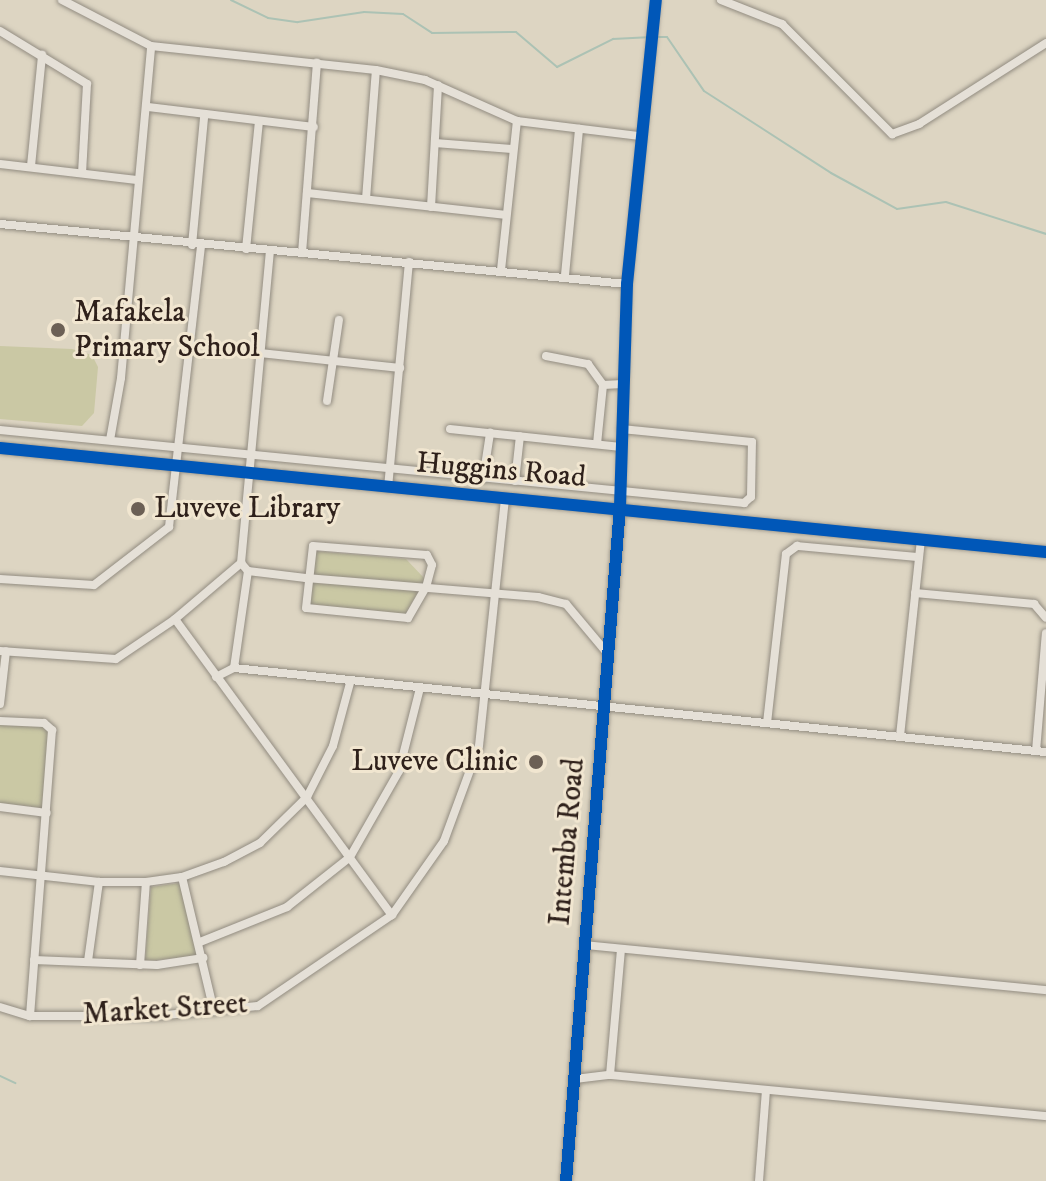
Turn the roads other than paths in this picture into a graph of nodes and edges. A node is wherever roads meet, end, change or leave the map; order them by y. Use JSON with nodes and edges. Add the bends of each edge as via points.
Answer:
{"nodes":[{"id":1,"x":62,"y":0,"type":"edge"},
{"id":2,"x":656,"y":0,"type":"edge"},
{"id":3,"x":721,"y":0,"type":"edge"},
{"id":4,"x":0,"y":31,"type":"edge"},
{"id":5,"x":1046,"y":43,"type":"edge"},
{"id":6,"x":151,"y":46,"type":"junction"},
{"id":7,"x":42,"y":55,"type":"junction"},
{"id":8,"x":317,"y":63,"type":"junction"},
{"id":9,"x":376,"y":70,"type":"junction"},
{"id":10,"x":438,"y":85,"type":"junction"},
{"id":11,"x":148,"y":107,"type":"junction"},
{"id":12,"x":204,"y":117,"type":"junction"},
{"id":13,"x":517,"y":121,"type":"junction"},
{"id":14,"x":259,"y":122,"type":"junction"},
{"id":15,"x":314,"y":127,"type":"junction"},
{"id":16,"x":579,"y":129,"type":"junction"},
{"id":17,"x":640,"y":136,"type":"junction"},
{"id":18,"x":435,"y":143,"type":"junction"},
{"id":19,"x":512,"y":149,"type":"junction"},
{"id":20,"x":0,"y":164,"type":"edge"},
{"id":21,"x":31,"y":166,"type":"junction"},
{"id":22,"x":82,"y":173,"type":"junction"},
{"id":23,"x":137,"y":180,"type":"junction"},
{"id":24,"x":307,"y":193,"type":"junction"},
{"id":25,"x":366,"y":199,"type":"junction"},
{"id":26,"x":431,"y":207,"type":"junction"},
{"id":27,"x":505,"y":215,"type":"junction"},
{"id":28,"x":0,"y":224,"type":"edge"},
{"id":29,"x":131,"y":235,"type":"junction"},
{"id":30,"x":196,"y":245,"type":"junction"},
{"id":31,"x":246,"y":249,"type":"junction"},
{"id":32,"x":270,"y":251,"type":"junction"},
{"id":33,"x":302,"y":253,"type":"junction"},
{"id":34,"x":409,"y":262,"type":"junction"},
{"id":35,"x":501,"y":270,"type":"junction"},
{"id":36,"x":565,"y":275,"type":"junction"},
{"id":37,"x":627,"y":284,"type":"junction"},
{"id":38,"x":339,"y":320,"type":"dead end"},
{"id":39,"x":260,"y":353,"type":"junction"},
{"id":40,"x":546,"y":356,"type":"dead end"},
{"id":41,"x":332,"y":361,"type":"junction"},
{"id":42,"x":400,"y":368,"type":"junction"},
{"id":43,"x":623,"y":384,"type":"junction"},
{"id":44,"x":603,"y":385,"type":"junction"},
{"id":45,"x":327,"y":401,"type":"dead end"},
{"id":46,"x":450,"y":429,"type":"dead end"},
{"id":47,"x":622,"y":429,"type":"junction"},
{"id":48,"x":0,"y":430,"type":"edge"},
{"id":49,"x":490,"y":433,"type":"junction"},
{"id":50,"x":520,"y":436,"type":"junction"},
{"id":51,"x":110,"y":440,"type":"junction"},
{"id":52,"x":597,"y":444,"type":"junction"},
{"id":53,"x":621,"y":447,"type":"junction"},
{"id":54,"x":0,"y":448,"type":"edge"},
{"id":55,"x":181,"y":449,"type":"junction"},
{"id":56,"x":249,"y":455,"type":"junction"},
{"id":57,"x":179,"y":465,"type":"junction"},
{"id":58,"x":248,"y":470,"type":"junction"},
{"id":59,"x":389,"y":471,"type":"junction"},
{"id":60,"x":483,"y":479,"type":"junction"},
{"id":61,"x":515,"y":481,"type":"junction"},
{"id":62,"x":388,"y":488,"type":"junction"},
{"id":63,"x":621,"y":490,"type":"junction"},
{"id":64,"x":505,"y":499,"type":"junction"},
{"id":65,"x":620,"y":507,"type":"junction"},
{"id":66,"x":921,"y":539,"type":"junction"},
{"id":67,"x":1046,"y":552,"type":"edge"},
{"id":68,"x":919,"y":557,"type":"junction"},
{"id":69,"x":241,"y":563,"type":"junction"},
{"id":70,"x":248,"y":571,"type":"junction"},
{"id":71,"x":306,"y":578,"type":"junction"},
{"id":72,"x":0,"y":579,"type":"edge"},
{"id":73,"x":426,"y":587,"type":"junction"},
{"id":74,"x":915,"y":593,"type":"junction"},
{"id":75,"x":496,"y":594,"type":"junction"},
{"id":76,"x":1046,"y":618,"type":"edge"},
{"id":77,"x":175,"y":619,"type":"junction"},
{"id":78,"x":1046,"y":633,"type":"edge"},
{"id":79,"x":3,"y":651,"type":"edge"},
{"id":80,"x":609,"y":655,"type":"junction"},
{"id":81,"x":234,"y":668,"type":"junction"},
{"id":82,"x":216,"y":677,"type":"junction"},
{"id":83,"x":350,"y":683,"type":"junction"},
{"id":84,"x":420,"y":688,"type":"junction"},
{"id":85,"x":485,"y":694,"type":"junction"},
{"id":86,"x":0,"y":704,"type":"edge"},
{"id":87,"x":606,"y":708,"type":"junction"},
{"id":88,"x":0,"y":721,"type":"edge"},
{"id":89,"x":767,"y":723,"type":"junction"},
{"id":90,"x":900,"y":736,"type":"junction"},
{"id":91,"x":1036,"y":751,"type":"junction"},
{"id":92,"x":1046,"y":752,"type":"edge"},
{"id":93,"x":307,"y":797,"type":"junction"},
{"id":94,"x":0,"y":807,"type":"edge"},
{"id":95,"x":47,"y":813,"type":"junction"},
{"id":96,"x":350,"y":857,"type":"junction"},
{"id":97,"x":0,"y":871,"type":"edge"},
{"id":98,"x":41,"y":875,"type":"junction"},
{"id":99,"x":182,"y":877,"type":"junction"},
{"id":100,"x":99,"y":882,"type":"junction"},
{"id":101,"x":146,"y":882,"type":"junction"},
{"id":102,"x":392,"y":915,"type":"junction"},
{"id":103,"x":200,"y":942,"type":"junction"},
{"id":104,"x":585,"y":945,"type":"junction"},
{"id":105,"x":621,"y":949,"type":"junction"},
{"id":106,"x":203,"y":958,"type":"junction"},
{"id":107,"x":34,"y":960,"type":"junction"},
{"id":108,"x":88,"y":961,"type":"junction"},
{"id":109,"x":140,"y":965,"type":"junction"},
{"id":110,"x":1046,"y":990,"type":"edge"},
{"id":111,"x":0,"y":1007,"type":"edge"},
{"id":112,"x":214,"y":1011,"type":"junction"},
{"id":113,"x":30,"y":1016,"type":"junction"},
{"id":114,"x":610,"y":1075,"type":"junction"},
{"id":115,"x":575,"y":1079,"type":"junction"},
{"id":116,"x":766,"y":1090,"type":"junction"},
{"id":117,"x":1046,"y":1116,"type":"edge"},
{"id":118,"x":566,"y":1181,"type":"edge"},
{"id":119,"x":759,"y":1181,"type":"edge"}],
"edges":[{"from":1,"to":6,"type":"street"},
{"from":2,"to":17,"type":"street"},
{"from":3,"to":5,"type":"street","via":[[782,24],[892,134],[919,124]]},
{"from":4,"to":7,"type":"street"},
{"from":6,"to":8,"type":"street"},
{"from":6,"to":11,"type":"street"},
{"from":7,"to":21,"type":"street"},
{"from":7,"to":22,"type":"street","via":[[87,84]]},
{"from":8,"to":9,"type":"street"},
{"from":8,"to":15,"type":"street"},
{"from":9,"to":10,"type":"street"},
{"from":9,"to":25,"type":"street"},
{"from":10,"to":13,"type":"street"},
{"from":10,"to":18,"type":"street"},
{"from":11,"to":12,"type":"street"},
{"from":11,"to":23,"type":"street"},
{"from":12,"to":14,"type":"street"},
{"from":12,"to":30,"type":"street"},
{"from":13,"to":16,"type":"street"},
{"from":13,"to":19,"type":"street"},
{"from":14,"to":15,"type":"street"},
{"from":14,"to":31,"type":"street"},
{"from":15,"to":24,"type":"street"},
{"from":16,"to":17,"type":"street"},
{"from":16,"to":36,"type":"street"},
{"from":17,"to":37,"type":"street"},
{"from":18,"to":19,"type":"street"},
{"from":18,"to":26,"type":"street"},
{"from":19,"to":27,"type":"street"},
{"from":20,"to":21,"type":"street"},
{"from":21,"to":22,"type":"street"},
{"from":22,"to":23,"type":"street"},
{"from":23,"to":29,"type":"street"},
{"from":24,"to":25,"type":"street"},
{"from":24,"to":33,"type":"street"},
{"from":25,"to":26,"type":"street"},
{"from":26,"to":27,"type":"street"},
{"from":27,"to":35,"type":"street"},
{"from":28,"to":29,"type":"street"},
{"from":29,"to":30,"type":"street"},
{"from":29,"to":51,"type":"street","via":[[121,378]]},
{"from":30,"to":31,"type":"street"},
{"from":30,"to":55,"type":"street"},
{"from":31,"to":32,"type":"street"},
{"from":32,"to":33,"type":"street"},
{"from":32,"to":39,"type":"street"},
{"from":33,"to":34,"type":"street"},
{"from":34,"to":35,"type":"street"},
{"from":34,"to":42,"type":"street"},
{"from":35,"to":36,"type":"street"},
{"from":36,"to":37,"type":"street"},
{"from":37,"to":43,"type":"street"},
{"from":38,"to":41,"type":"street"},
{"from":39,"to":41,"type":"street"},
{"from":39,"to":56,"type":"street"},
{"from":40,"to":44,"type":"street","via":[[588,364]]},
{"from":41,"to":42,"type":"street"},
{"from":41,"to":45,"type":"street"},
{"from":42,"to":59,"type":"street"},
{"from":43,"to":44,"type":"street"},
{"from":43,"to":47,"type":"street"},
{"from":44,"to":52,"type":"street"},
{"from":46,"to":49,"type":"street"},
{"from":47,"to":53,"type":"street"},
{"from":47,"to":63,"type":"street","via":[[752,442],[755,448],[746,502]]},
{"from":48,"to":51,"type":"street"},
{"from":49,"to":50,"type":"street"},
{"from":49,"to":60,"type":"street"},
{"from":50,"to":52,"type":"street"},
{"from":50,"to":61,"type":"street"},
{"from":51,"to":55,"type":"street"},
{"from":52,"to":53,"type":"street"},
{"from":53,"to":63,"type":"street"},
{"from":54,"to":57,"type":"street","name":"Huggins Road"},
{"from":55,"to":56,"type":"street"},
{"from":55,"to":57,"type":"street"},
{"from":56,"to":58,"type":"street"},
{"from":56,"to":59,"type":"street"},
{"from":57,"to":58,"type":"street","name":"Huggins Road"},
{"from":57,"to":72,"type":"street","via":[[169,527],[103,582],[86,586]]},
{"from":58,"to":62,"type":"street","name":"Huggins Road"},
{"from":58,"to":69,"type":"street"},
{"from":59,"to":60,"type":"street"},
{"from":59,"to":62,"type":"street"},
{"from":60,"to":61,"type":"street"},
{"from":61,"to":63,"type":"street"},
{"from":62,"to":64,"type":"street","name":"Huggins Road"},
{"from":63,"to":65,"type":"street"},
{"from":64,"to":65,"type":"street","name":"Huggins Road"},
{"from":64,"to":75,"type":"street","name":"Market Street"},
{"from":65,"to":66,"type":"street","name":"Huggins Road"},
{"from":65,"to":80,"type":"street","name":"Intemba Road"},
{"from":66,"to":67,"type":"street","name":"Huggins Road"},
{"from":66,"to":68,"type":"street"},
{"from":68,"to":74,"type":"street"},
{"from":68,"to":89,"type":"street","via":[[797,546],[786,554]]},
{"from":69,"to":70,"type":"street"},
{"from":69,"to":77,"type":"street"},
{"from":70,"to":71,"type":"street"},
{"from":70,"to":81,"type":"street"},
{"from":71,"to":73,"type":"street"},
{"from":71,"to":73,"type":"street","via":[[306,608],[404,619]]},
{"from":71,"to":73,"type":"street","via":[[313,546],[427,555],[432,565]]},
{"from":73,"to":75,"type":"street"},
{"from":74,"to":76,"type":"street","via":[[1034,604]]},
{"from":74,"to":90,"type":"street"},
{"from":75,"to":80,"type":"street","via":[[566,604]]},
{"from":75,"to":85,"type":"street","name":"Market Street"},
{"from":77,"to":79,"type":"street","via":[[108,660]]},
{"from":77,"to":82,"type":"street"},
{"from":78,"to":91,"type":"street"},
{"from":79,"to":86,"type":"street"},
{"from":80,"to":87,"type":"street","name":"Intemba Road"},
{"from":81,"to":82,"type":"street"},
{"from":81,"to":83,"type":"street"},
{"from":82,"to":93,"type":"street"},
{"from":83,"to":84,"type":"street"},
{"from":83,"to":93,"type":"street","via":[[329,754]]},
{"from":84,"to":85,"type":"street"},
{"from":84,"to":96,"type":"street","via":[[399,771]]},
{"from":85,"to":87,"type":"street"},
{"from":85,"to":102,"type":"street","name":"Market Street","via":[[479,746],[455,818],[429,867]]},
{"from":87,"to":89,"type":"street"},
{"from":87,"to":104,"type":"street","name":"Intemba Road"},
{"from":88,"to":95,"type":"street","via":[[44,723],[52,730]]},
{"from":89,"to":90,"type":"street"},
{"from":90,"to":91,"type":"street"},
{"from":91,"to":92,"type":"street"},
{"from":93,"to":96,"type":"street"},
{"from":93,"to":99,"type":"street","via":[[260,843]]},
{"from":94,"to":95,"type":"street"},
{"from":95,"to":98,"type":"street"},
{"from":96,"to":102,"type":"street"},
{"from":96,"to":103,"type":"street","via":[[287,907]]},
{"from":97,"to":98,"type":"street"},
{"from":98,"to":100,"type":"street"},
{"from":98,"to":107,"type":"street"},
{"from":99,"to":101,"type":"street"},
{"from":99,"to":103,"type":"street"},
{"from":100,"to":101,"type":"street"},
{"from":100,"to":108,"type":"street"},
{"from":101,"to":109,"type":"street"},
{"from":102,"to":112,"type":"street","name":"Market Street","via":[[258,1006]]},
{"from":103,"to":106,"type":"street"},
{"from":104,"to":105,"type":"street"},
{"from":104,"to":115,"type":"street","name":"Intemba Road"},
{"from":105,"to":110,"type":"street"},
{"from":105,"to":114,"type":"street"},
{"from":106,"to":109,"type":"street"},
{"from":106,"to":112,"type":"street"},
{"from":107,"to":108,"type":"street"},
{"from":107,"to":113,"type":"street"},
{"from":108,"to":109,"type":"street"},
{"from":111,"to":113,"type":"street","name":"Market Street"},
{"from":112,"to":113,"type":"street","name":"Market Street"},
{"from":114,"to":115,"type":"street"},
{"from":114,"to":116,"type":"street"},
{"from":115,"to":118,"type":"street","name":"Intemba Road"},
{"from":116,"to":117,"type":"street"},
{"from":116,"to":119,"type":"street"}]}
